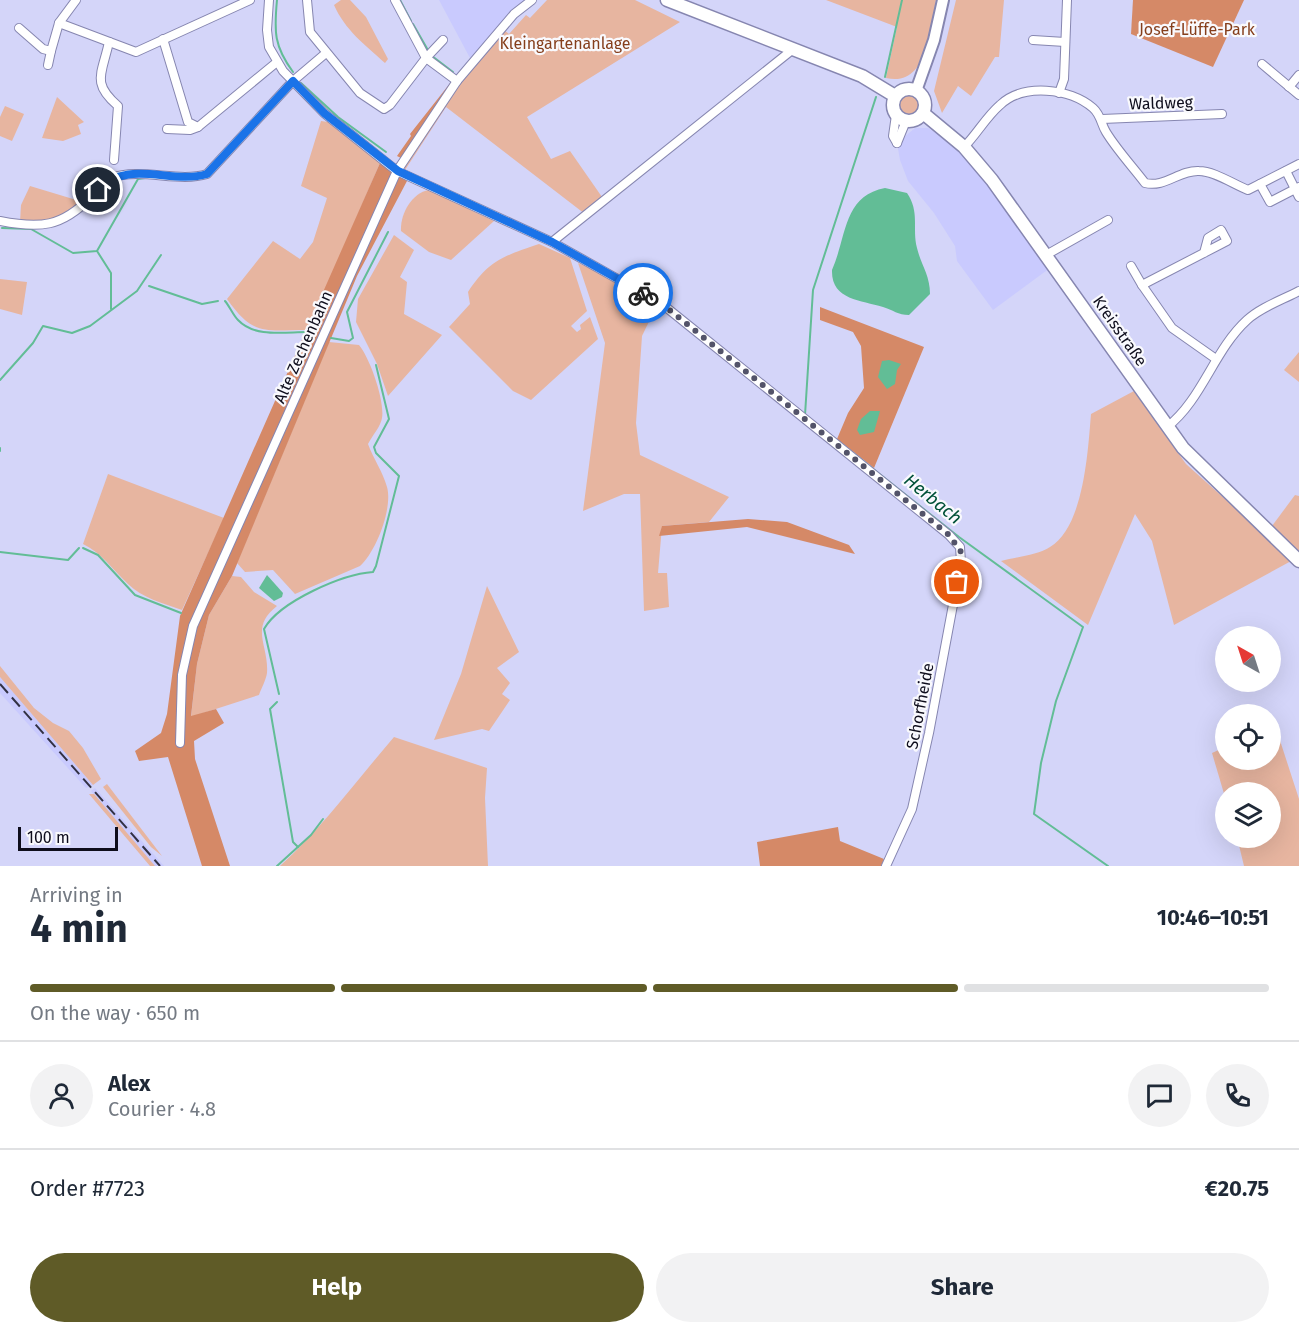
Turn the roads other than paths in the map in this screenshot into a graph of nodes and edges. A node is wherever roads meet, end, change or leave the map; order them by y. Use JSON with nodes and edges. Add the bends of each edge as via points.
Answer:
{"nodes":[{"id":1,"x":76,"y":0,"type":"edge"},
{"id":2,"x":250,"y":0,"type":"edge"},
{"id":3,"x":269,"y":0,"type":"edge"},
{"id":4,"x":307,"y":0,"type":"edge"},
{"id":5,"x":395,"y":0,"type":"edge"},
{"id":6,"x":532,"y":0,"type":"edge"},
{"id":7,"x":667,"y":0,"type":"edge"},
{"id":8,"x":943,"y":0,"type":"edge"},
{"id":9,"x":1067,"y":0,"type":"edge"},
{"id":10,"x":59,"y":23,"type":"junction"},
{"id":11,"x":19,"y":28,"type":"dead end"},
{"id":12,"x":163,"y":39,"type":"junction"},
{"id":13,"x":443,"y":40,"type":"dead end"},
{"id":14,"x":1033,"y":40,"type":"dead end"},
{"id":15,"x":109,"y":42,"type":"junction"},
{"id":16,"x":1065,"y":42,"type":"junction"},
{"id":17,"x":792,"y":50,"type":"junction"},
{"id":18,"x":51,"y":51,"type":"junction"},
{"id":19,"x":326,"y":53,"type":"junction"},
{"id":20,"x":426,"y":58,"type":"junction"},
{"id":21,"x":277,"y":62,"type":"junction"},
{"id":22,"x":1262,"y":64,"type":"dead end"},
{"id":23,"x":48,"y":65,"type":"dead end"},
{"id":24,"x":1299,"y":75,"type":"edge"},
{"id":25,"x":293,"y":81,"type":"junction"},
{"id":26,"x":457,"y":81,"type":"junction"},
{"id":27,"x":1289,"y":87,"type":"junction"},
{"id":28,"x":916,"y":91,"type":"junction"},
{"id":29,"x":1059,"y":93,"type":"junction"},
{"id":30,"x":1299,"y":94,"type":"edge"},
{"id":31,"x":895,"y":96,"type":"junction"},
{"id":32,"x":923,"y":113,"type":"junction"},
{"id":33,"x":1222,"y":114,"type":"dead end"},
{"id":34,"x":1102,"y":119,"type":"junction"},
{"id":35,"x":198,"y":127,"type":"junction"},
{"id":36,"x":167,"y":129,"type":"dead end"},
{"id":37,"x":964,"y":147,"type":"junction"},
{"id":38,"x":114,"y":160,"type":"dead end"},
{"id":39,"x":1299,"y":164,"type":"edge"},
{"id":40,"x":398,"y":171,"type":"junction"},
{"id":41,"x":1286,"y":171,"type":"junction"},
{"id":42,"x":1260,"y":184,"type":"junction"},
{"id":43,"x":1298,"y":191,"type":"edge"},
{"id":44,"x":1108,"y":220,"type":"dead end"},
{"id":45,"x":0,"y":221,"type":"edge"},
{"id":46,"x":552,"y":242,"type":"junction"},
{"id":47,"x":1203,"y":253,"type":"dead end"},
{"id":48,"x":1046,"y":255,"type":"junction"},
{"id":49,"x":1131,"y":266,"type":"dead end"},
{"id":50,"x":1142,"y":285,"type":"junction"},
{"id":51,"x":1299,"y":291,"type":"edge"},
{"id":52,"x":1216,"y":359,"type":"junction"},
{"id":53,"x":1167,"y":427,"type":"junction"},
{"id":54,"x":1299,"y":561,"type":"edge"},
{"id":55,"x":180,"y":743,"type":"dead end"},
{"id":56,"x":886,"y":866,"type":"edge"}],
"edges":[{"from":1,"to":10,"type":"street"},
{"from":2,"to":12,"type":"street"},
{"from":3,"to":21,"type":"street","via":[[269,47]]},
{"from":4,"to":19,"type":"street","via":[[310,32]]},
{"from":5,"to":20,"type":"street"},
{"from":6,"to":26,"type":"street","name":"Alte Zechenbahn","via":[[514,14]]},
{"from":7,"to":17,"type":"main road"},
{"from":8,"to":28,"type":"street"},
{"from":9,"to":16,"type":"street"},
{"from":10,"to":15,"type":"street"},
{"from":10,"to":18,"type":"street"},
{"from":11,"to":18,"type":"street","via":[[43,49]]},
{"from":12,"to":15,"type":"street","via":[[136,52]]},
{"from":12,"to":35,"type":"street","via":[[188,122]]},
{"from":13,"to":20,"type":"street"},
{"from":14,"to":16,"type":"street"},
{"from":15,"to":38,"type":"street","via":[[99,83],[102,93],[118,106]]},
{"from":16,"to":29,"type":"street","via":[[1064,79]]},
{"from":17,"to":31,"type":"main road","via":[[862,76]]},
{"from":17,"to":46,"type":"street"},
{"from":18,"to":23,"type":"street"},
{"from":19,"to":20,"type":"street","via":[[360,93],[384,109]]},
{"from":19,"to":25,"type":"street"},
{"from":20,"to":26,"type":"street"},
{"from":21,"to":25,"type":"street"},
{"from":21,"to":35,"type":"street"},
{"from":22,"to":27,"type":"street"},
{"from":24,"to":27,"type":"street"},
{"from":25,"to":40,"type":"street","via":[[324,113]]},
{"from":25,"to":45,"type":"street","via":[[207,174],[112,177],[65,218],[39,226]]},
{"from":26,"to":40,"type":"street","name":"Alte Zechenbahn"},
{"from":27,"to":30,"type":"street"},
{"from":28,"to":31,"type":"main road","via":[[904,89]]},
{"from":28,"to":32,"type":"main road","via":[[924,100]]},
{"from":29,"to":34,"type":"street","via":[[1083,101]]},
{"from":29,"to":37,"type":"street","via":[[1035,91],[1000,104]]},
{"from":31,"to":32,"type":"main road","via":[[892,106],[901,118],[913,120]]},
{"from":32,"to":37,"type":"main road","name":"Kreisstraße"},
{"from":33,"to":34,"type":"street","name":"Waldweg"},
{"from":34,"to":42,"type":"street","via":[[1105,130],[1145,183],[1155,186],[1190,171],[1202,171],[1248,190]]},
{"from":35,"to":36,"type":"street"},
{"from":37,"to":48,"type":"main road","name":"Kreisstraße"},
{"from":39,"to":41,"type":"street"},
{"from":40,"to":46,"type":"street"},
{"from":40,"to":55,"type":"street","name":"Alte Zechenbahn","via":[[193,626],[182,675]]},
{"from":41,"to":42,"type":"street"},
{"from":41,"to":43,"type":"street"},
{"from":42,"to":43,"type":"street","via":[[1269,202]]},
{"from":44,"to":48,"type":"street"},
{"from":46,"to":56,"type":"street","name":"Schorfheide","via":[[662,304],[960,547],[961,561],[912,809]]},
{"from":47,"to":50,"type":"street"},
{"from":48,"to":53,"type":"main road","name":"Kreisstraße"},
{"from":49,"to":50,"type":"street"},
{"from":50,"to":52,"type":"street","via":[[1172,328]]},
{"from":51,"to":52,"type":"street","via":[[1249,318]]},
{"from":52,"to":53,"type":"street","via":[[1180,416]]},
{"from":53,"to":54,"type":"main road","name":"Kreisstraße","via":[[1210,477]]}]}
